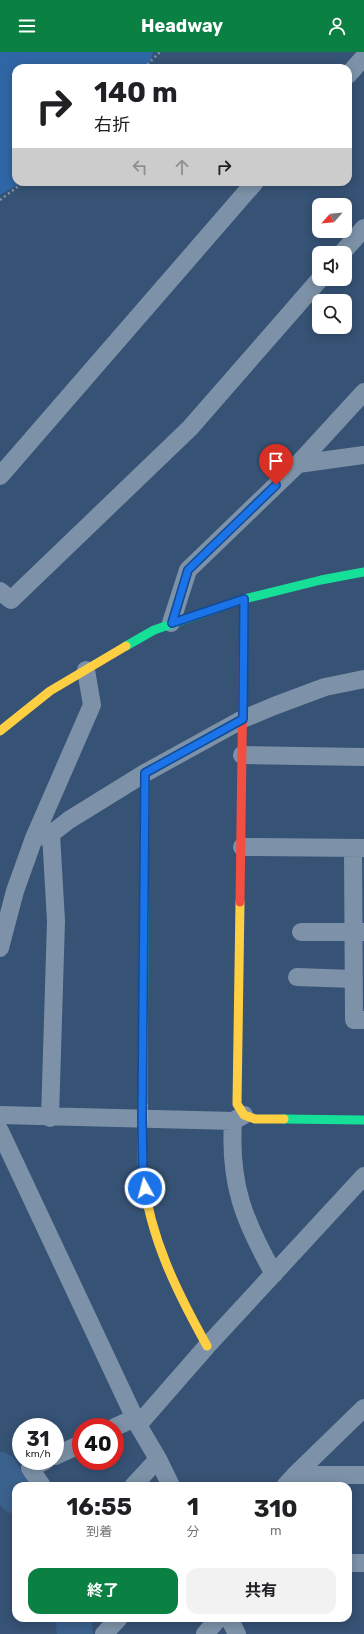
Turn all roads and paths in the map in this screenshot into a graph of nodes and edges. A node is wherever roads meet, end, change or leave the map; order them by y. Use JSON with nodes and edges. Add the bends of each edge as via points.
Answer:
{"nodes":[{"id":1,"x":160,"y":52,"type":"edge"},
{"id":2,"x":364,"y":57,"type":"edge"},
{"id":3,"x":148,"y":64,"type":"edge"},
{"id":4,"x":352,"y":71,"type":"edge"},
{"id":5,"x":19,"y":186,"type":"edge"},
{"id":6,"x":252,"y":186,"type":"edge"},
{"id":7,"x":0,"y":200,"type":"edge"},
{"id":8,"x":364,"y":228,"type":"edge"},
{"id":9,"x":348,"y":246,"type":"edge"},
{"id":10,"x":314,"y":286,"type":"edge"},
{"id":11,"x":364,"y":392,"type":"edge"},
{"id":12,"x":364,"y":455,"type":"edge"},
{"id":13,"x":298,"y":464,"type":"junction"},
{"id":14,"x":0,"y":476,"type":"edge"},
{"id":15,"x":364,"y":572,"type":"edge"},
{"id":16,"x":0,"y":591,"type":"edge"},
{"id":17,"x":244,"y":599,"type":"junction"},
{"id":18,"x":172,"y":623,"type":"junction"},
{"id":19,"x":86,"y":670,"type":"junction"},
{"id":20,"x":364,"y":679,"type":"edge"},
{"id":21,"x":243,"y":719,"type":"junction"},
{"id":22,"x":0,"y":732,"type":"edge"},
{"id":23,"x":242,"y":755,"type":"junction"},
{"id":24,"x":364,"y":757,"type":"edge"},
{"id":25,"x":145,"y":773,"type":"junction"},
{"id":26,"x":42,"y":836,"type":"junction"},
{"id":27,"x":242,"y":847,"type":"junction"},
{"id":28,"x":359,"y":848,"type":"edge"},
{"id":29,"x":301,"y":932,"type":"dead end"},
{"id":30,"x":359,"y":932,"type":"edge"},
{"id":31,"x":0,"y":948,"type":"edge"},
{"id":32,"x":297,"y":978,"type":"dead end"},
{"id":33,"x":354,"y":978,"type":"junction"},
{"id":34,"x":364,"y":1020,"type":"edge"},
{"id":35,"x":0,"y":1115,"type":"edge"},
{"id":36,"x":50,"y":1118,"type":"junction"},
{"id":37,"x":238,"y":1118,"type":"junction"},
{"id":38,"x":142,"y":1119,"type":"junction"},
{"id":39,"x":364,"y":1120,"type":"edge"},
{"id":40,"x":0,"y":1131,"type":"edge"},
{"id":41,"x":364,"y":1176,"type":"edge"},
{"id":42,"x":274,"y":1274,"type":"junction"},
{"id":43,"x":207,"y":1346,"type":"junction"},
{"id":44,"x":364,"y":1408,"type":"edge"},
{"id":45,"x":137,"y":1421,"type":"junction"},
{"id":46,"x":124,"y":1425,"type":"edge"},
{"id":47,"x":158,"y":1459,"type":"junction"},
{"id":48,"x":31,"y":1470,"type":"edge"},
{"id":49,"x":364,"y":1475,"type":"edge"},
{"id":50,"x":290,"y":1480,"type":"edge"},
{"id":51,"x":39,"y":1482,"type":"edge"},
{"id":52,"x":137,"y":1482,"type":"edge"},
{"id":53,"x":169,"y":1482,"type":"edge"},
{"id":54,"x":352,"y":1563,"type":"edge"},
{"id":55,"x":364,"y":1563,"type":"edge"},
{"id":56,"x":102,"y":1622,"type":"edge"},
{"id":57,"x":115,"y":1622,"type":"edge"},
{"id":58,"x":216,"y":1622,"type":"edge"},
{"id":59,"x":231,"y":1622,"type":"edge"},
{"id":60,"x":104,"y":1634,"type":"edge"},
{"id":61,"x":206,"y":1634,"type":"edge"},
{"id":62,"x":237,"y":1634,"type":"edge"}],
"edges":[{"from":1,"to":3,"type":"path"},
{"from":2,"to":4,"type":"street"},
{"from":5,"to":7,"type":"path"},
{"from":6,"to":14,"type":"street"},
{"from":8,"to":9,"type":"street"},
{"from":10,"to":16,"type":"street","via":[[190,428],[11,600]]},
{"from":11,"to":13,"type":"street"},
{"from":12,"to":13,"type":"street"},
{"from":13,"to":18,"type":"street","via":[[188,570]]},
{"from":15,"to":17,"type":"street"},
{"from":17,"to":18,"type":"street"},
{"from":17,"to":21,"type":"street"},
{"from":18,"to":19,"type":"street","via":[[154,630]]},
{"from":19,"to":22,"type":"street","via":[[50,691]]},
{"from":19,"to":26,"type":"street","via":[[92,705]]},
{"from":20,"to":21,"type":"street","via":[[325,688]]},
{"from":21,"to":23,"type":"street"},
{"from":21,"to":25,"type":"street"},
{"from":23,"to":24,"type":"street"},
{"from":23,"to":27,"type":"street"},
{"from":25,"to":26,"type":"street"},
{"from":25,"to":38,"type":"street"},
{"from":26,"to":31,"type":"street","via":[[15,891]]},
{"from":26,"to":36,"type":"street","via":[[56,921]]},
{"from":27,"to":28,"type":"street"},
{"from":27,"to":37,"type":"street"},
{"from":28,"to":30,"type":"street"},
{"from":29,"to":30,"type":"street"},
{"from":30,"to":33,"type":"street"},
{"from":32,"to":33,"type":"street"},
{"from":33,"to":34,"type":"street","via":[[354,1020]]},
{"from":35,"to":36,"type":"street"},
{"from":36,"to":38,"type":"street"},
{"from":37,"to":38,"type":"street"},
{"from":37,"to":39,"type":"street"},
{"from":37,"to":42,"type":"street","via":[[232,1140],[238,1197],[256,1243]]},
{"from":38,"to":43,"type":"street","via":[[143,1175],[150,1216],[162,1255]]},
{"from":40,"to":45,"type":"street"},
{"from":41,"to":42,"type":"street"},
{"from":42,"to":43,"type":"street"},
{"from":43,"to":45,"type":"street"},
{"from":44,"to":50,"type":"street"},
{"from":45,"to":46,"type":"street"},
{"from":45,"to":47,"type":"street"},
{"from":47,"to":52,"type":"street"},
{"from":47,"to":53,"type":"street"},
{"from":48,"to":51,"type":"street"},
{"from":49,"to":50,"type":"street"},
{"from":54,"to":55,"type":"street"},
{"from":56,"to":60,"type":"street"},
{"from":57,"to":60,"type":"street"},
{"from":58,"to":61,"type":"street"},
{"from":59,"to":62,"type":"street"}]}
